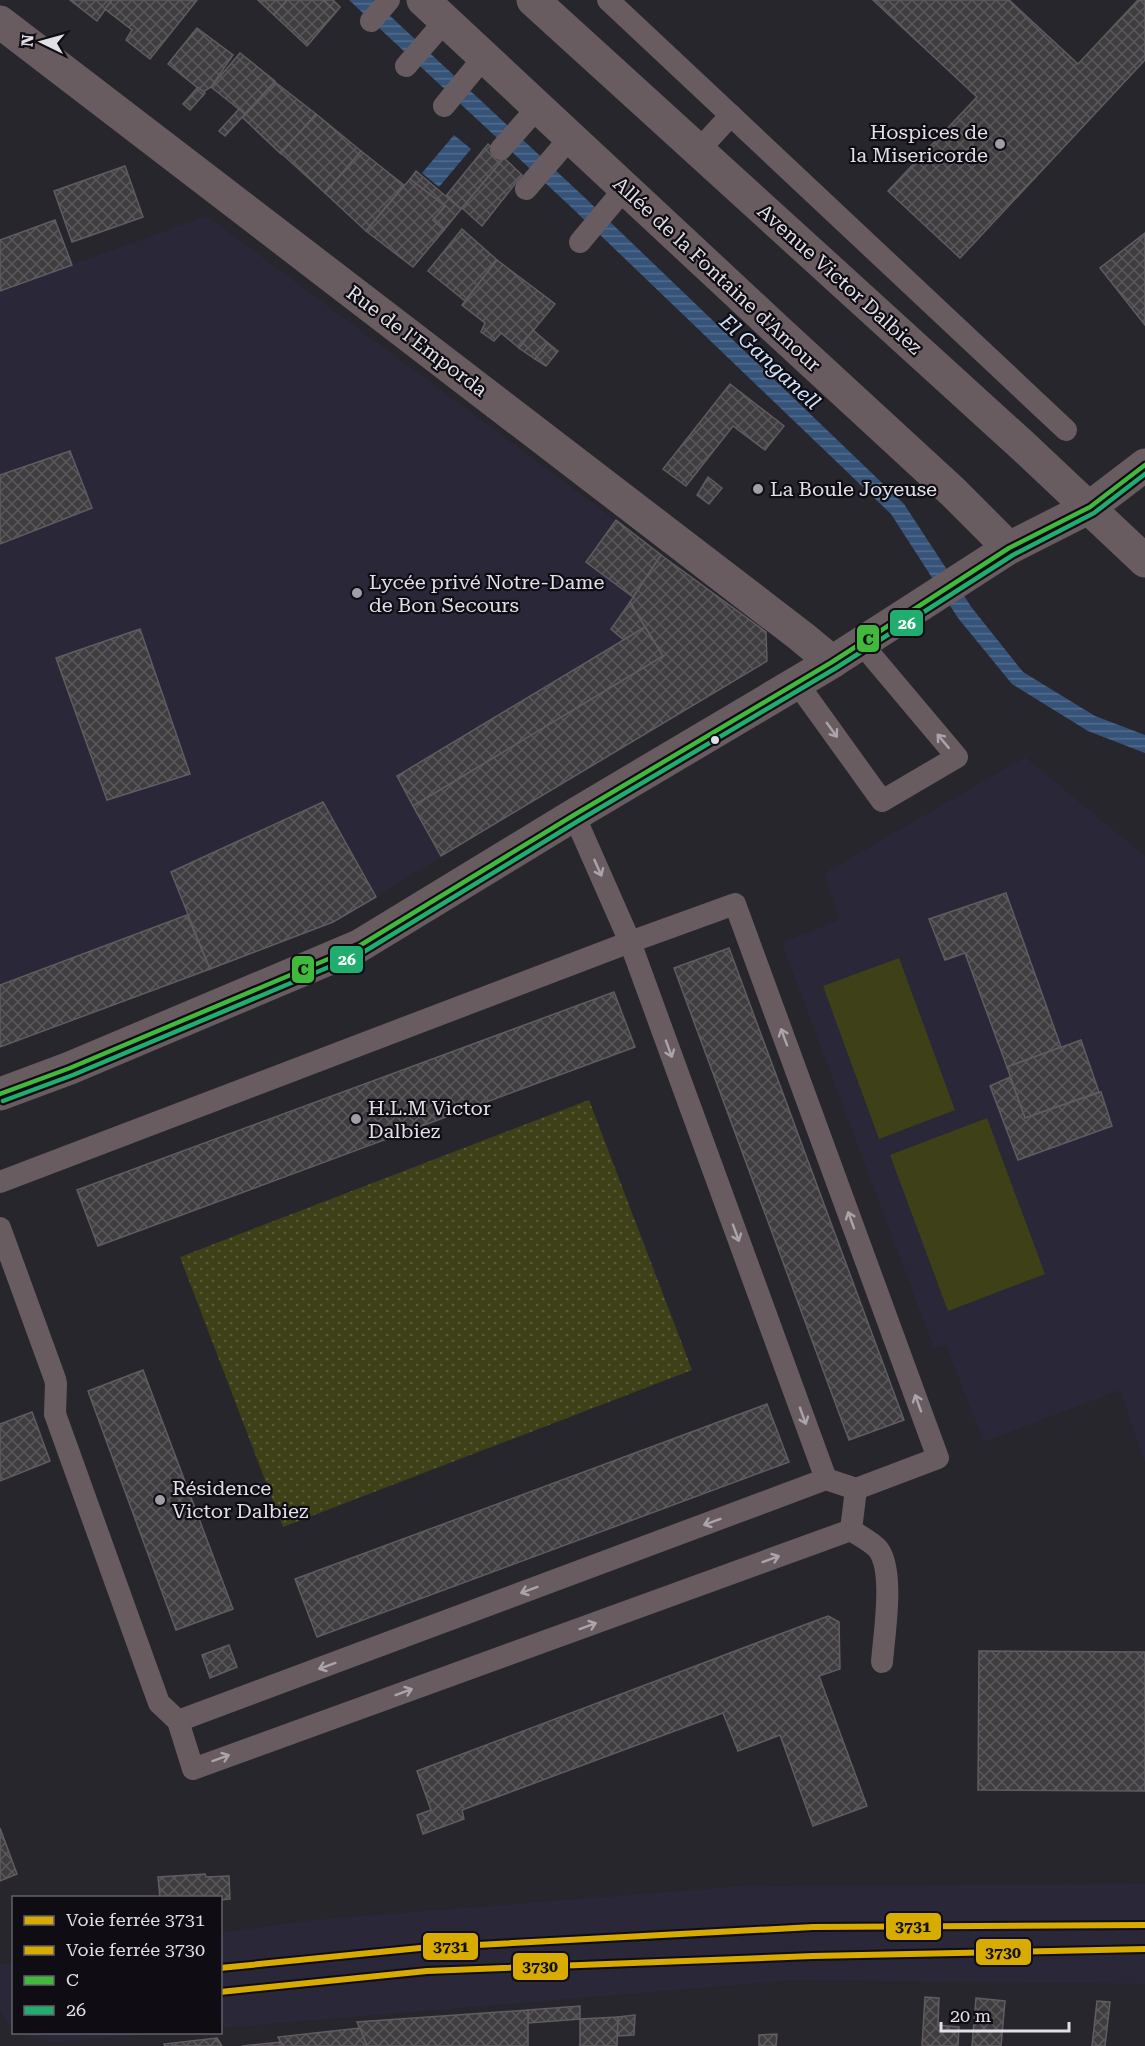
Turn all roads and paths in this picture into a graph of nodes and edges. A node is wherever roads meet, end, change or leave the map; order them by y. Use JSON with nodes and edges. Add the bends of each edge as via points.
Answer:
{"nodes":[{"id":1,"x":389,"y":0,"type":"edge"},
{"id":2,"x":533,"y":0,"type":"edge"},
{"id":3,"x":608,"y":0,"type":"edge"},
{"id":4,"x":434,"y":10,"type":"edge"},
{"id":5,"x":371,"y":21,"type":"dead end"},
{"id":6,"x":0,"y":22,"type":"edge"},
{"id":7,"x":484,"y":57,"type":"junction"},
{"id":8,"x":406,"y":66,"type":"dead end"},
{"id":9,"x":444,"y":106,"type":"dead end"},
{"id":10,"x":538,"y":107,"type":"junction"},
{"id":11,"x":731,"y":115,"type":"junction"},
{"id":12,"x":570,"y":138,"type":"junction"},
{"id":13,"x":501,"y":150,"type":"dead end"},
{"id":14,"x":698,"y":150,"type":"junction"},
{"id":15,"x":625,"y":188,"type":"junction"},
{"id":16,"x":526,"y":189,"type":"dead end"},
{"id":17,"x":580,"y":242,"type":"dead end"},
{"id":18,"x":1066,"y":430,"type":"dead end"},
{"id":19,"x":1145,"y":465,"type":"edge"},
{"id":20,"x":1090,"y":507,"type":"junction"},
{"id":21,"x":1009,"y":548,"type":"junction"},
{"id":22,"x":1145,"y":561,"type":"edge"},
{"id":23,"x":861,"y":643,"type":"junction"},
{"id":24,"x":832,"y":662,"type":"junction"},
{"id":25,"x":797,"y":683,"type":"junction"},
{"id":26,"x":574,"y":815,"type":"junction"},
{"id":27,"x":630,"y":942,"type":"junction"},
{"id":28,"x":0,"y":1094,"type":"edge"},
{"id":29,"x":0,"y":1182,"type":"edge"},
{"id":30,"x":0,"y":1228,"type":"edge"},
{"id":31,"x":826,"y":1479,"type":"junction"},
{"id":32,"x":856,"y":1489,"type":"junction"},
{"id":33,"x":851,"y":1530,"type":"junction"},
{"id":34,"x":882,"y":1662,"type":"dead end"},
{"id":35,"x":178,"y":1721,"type":"junction"}],
"edges":[{"from":1,"to":5,"type":"lane"},
{"from":2,"to":14,"type":"street","name":"Avenue Victor Dalbiez"},
{"from":3,"to":11,"type":"lane"},
{"from":4,"to":7,"type":"street","name":"Allée de la Fontaine d'Amour"},
{"from":4,"to":8,"type":"lane"},
{"from":6,"to":24,"type":"street","name":"Rue de l'Emporda"},
{"from":7,"to":9,"type":"lane"},
{"from":7,"to":10,"type":"street","name":"Allée de la Fontaine d'Amour"},
{"from":10,"to":12,"type":"street","name":"Allée de la Fontaine d'Amour"},
{"from":10,"to":13,"type":"lane"},
{"from":11,"to":14,"type":"lane"},
{"from":11,"to":18,"type":"lane"},
{"from":12,"to":15,"type":"street","name":"Allée de la Fontaine d'Amour"},
{"from":12,"to":16,"type":"lane"},
{"from":14,"to":20,"type":"street","name":"Avenue Victor Dalbiez"},
{"from":15,"to":17,"type":"lane"},
{"from":15,"to":21,"type":"street","name":"Allée de la Fontaine d'Amour"},
{"from":19,"to":20,"type":"street"},
{"from":20,"to":21,"type":"street"},
{"from":20,"to":22,"type":"street","name":"Avenue Victor Dalbiez"},
{"from":21,"to":23,"type":"street"},
{"from":23,"to":24,"type":"street"},
{"from":25,"to":23,"type":"lane","one_way":true,"via":[[882,801],[957,757]]},
{"from":24,"to":25,"type":"street"},
{"from":25,"to":26,"type":"street"},
{"from":26,"to":27,"type":"lane","one_way":true},
{"from":26,"to":28,"type":"street","via":[[359,946]]},
{"from":27,"to":29,"type":"lane"},
{"from":27,"to":31,"type":"lane","one_way":true},
{"from":32,"to":27,"type":"lane","one_way":true,"via":[[938,1458],[735,904]]},
{"from":30,"to":35,"type":"lane","via":[[57,1384],[55,1414],[117,1591],[159,1703]]},
{"from":31,"to":32,"type":"lane"},
{"from":31,"to":35,"type":"lane","one_way":true},
{"from":32,"to":33,"type":"lane"},
{"from":33,"to":34,"type":"lane","via":[[877,1548],[885,1561],[888,1582]]},
{"from":35,"to":33,"type":"lane","one_way":true,"via":[[193,1769]]}]}
